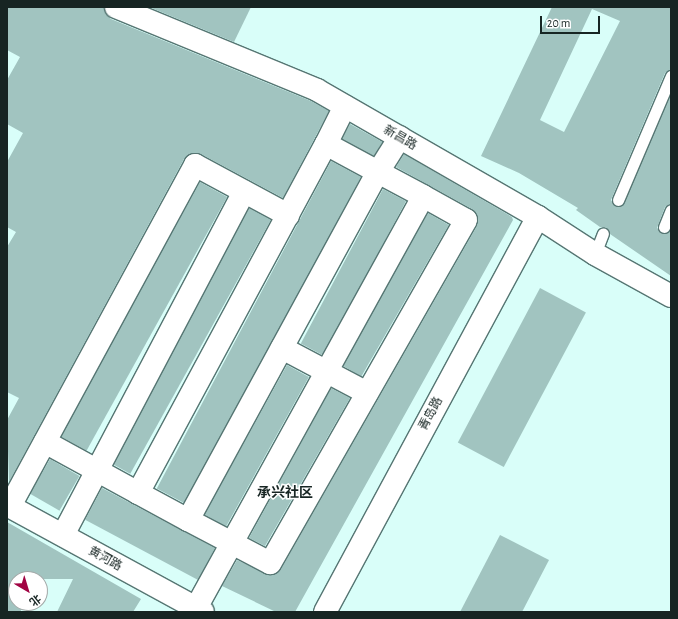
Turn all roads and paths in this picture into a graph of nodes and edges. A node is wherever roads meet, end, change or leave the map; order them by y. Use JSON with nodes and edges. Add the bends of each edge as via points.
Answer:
{"nodes":[{"id":1,"x":116,"y":7,"type":"edge"},
{"id":2,"x":671,"y":76,"type":"edge"},
{"id":3,"x":345,"y":106,"type":"junction"},
{"id":4,"x":400,"y":137,"type":"junction"},
{"id":5,"x":326,"y":144,"type":"junction"},
{"id":6,"x":378,"y":172,"type":"junction"},
{"id":7,"x":244,"y":192,"type":"junction"},
{"id":8,"x":423,"y":196,"type":"junction"},
{"id":9,"x":618,"y":200,"type":"dead end"},
{"id":10,"x":671,"y":210,"type":"edge"},
{"id":11,"x":288,"y":215,"type":"junction"},
{"id":12,"x":538,"y":217,"type":"junction"},
{"id":13,"x":664,"y":227,"type":"dead end"},
{"id":14,"x":603,"y":233,"type":"dead end"},
{"id":15,"x":595,"y":254,"type":"junction"},
{"id":16,"x":671,"y":296,"type":"edge"},
{"id":17,"x":282,"y":348,"type":"junction"},
{"id":18,"x":326,"y":372,"type":"junction"},
{"id":19,"x":367,"y":394,"type":"junction"},
{"id":20,"x":45,"y":442,"type":"junction"},
{"id":21,"x":96,"y":470,"type":"junction"},
{"id":22,"x":138,"y":494,"type":"junction"},
{"id":23,"x":8,"y":506,"type":"edge"},
{"id":24,"x":188,"y":520,"type":"junction"},
{"id":25,"x":63,"y":535,"type":"junction"},
{"id":26,"x":232,"y":544,"type":"junction"},
{"id":27,"x":199,"y":610,"type":"edge"},
{"id":28,"x":325,"y":612,"type":"edge"}],
"edges":[{"from":1,"to":3,"type":"street","name":"新昌路","via":[[317,90]]},
{"from":2,"to":9,"type":"lane"},
{"from":3,"to":4,"type":"street","name":"新昌路"},
{"from":3,"to":5,"type":"street"},
{"from":4,"to":6,"type":"street"},
{"from":4,"to":12,"type":"street","name":"新昌路"},
{"from":5,"to":6,"type":"street"},
{"from":5,"to":11,"type":"street"},
{"from":6,"to":8,"type":"street"},
{"from":6,"to":17,"type":"street"},
{"from":7,"to":11,"type":"street"},
{"from":7,"to":20,"type":"street","via":[[195,165]]},
{"from":7,"to":21,"type":"street"},
{"from":8,"to":18,"type":"street"},
{"from":8,"to":19,"type":"street","via":[[466,220]]},
{"from":10,"to":13,"type":"lane"},
{"from":11,"to":22,"type":"street"},
{"from":12,"to":15,"type":"street","name":"新昌路"},
{"from":12,"to":28,"type":"street","name":"青岛路"},
{"from":14,"to":15,"type":"lane"},
{"from":15,"to":16,"type":"street","name":"新昌路"},
{"from":17,"to":18,"type":"street"},
{"from":17,"to":24,"type":"street"},
{"from":18,"to":19,"type":"street"},
{"from":18,"to":26,"type":"street"},
{"from":19,"to":26,"type":"street","via":[[270,563]]},
{"from":20,"to":21,"type":"street"},
{"from":20,"to":23,"type":"street"},
{"from":21,"to":22,"type":"street"},
{"from":21,"to":25,"type":"street"},
{"from":22,"to":24,"type":"street"},
{"from":23,"to":25,"type":"street","name":"黄河路"},
{"from":24,"to":26,"type":"street"},
{"from":25,"to":27,"type":"street","name":"黄河路"},
{"from":26,"to":27,"type":"street"}]}
